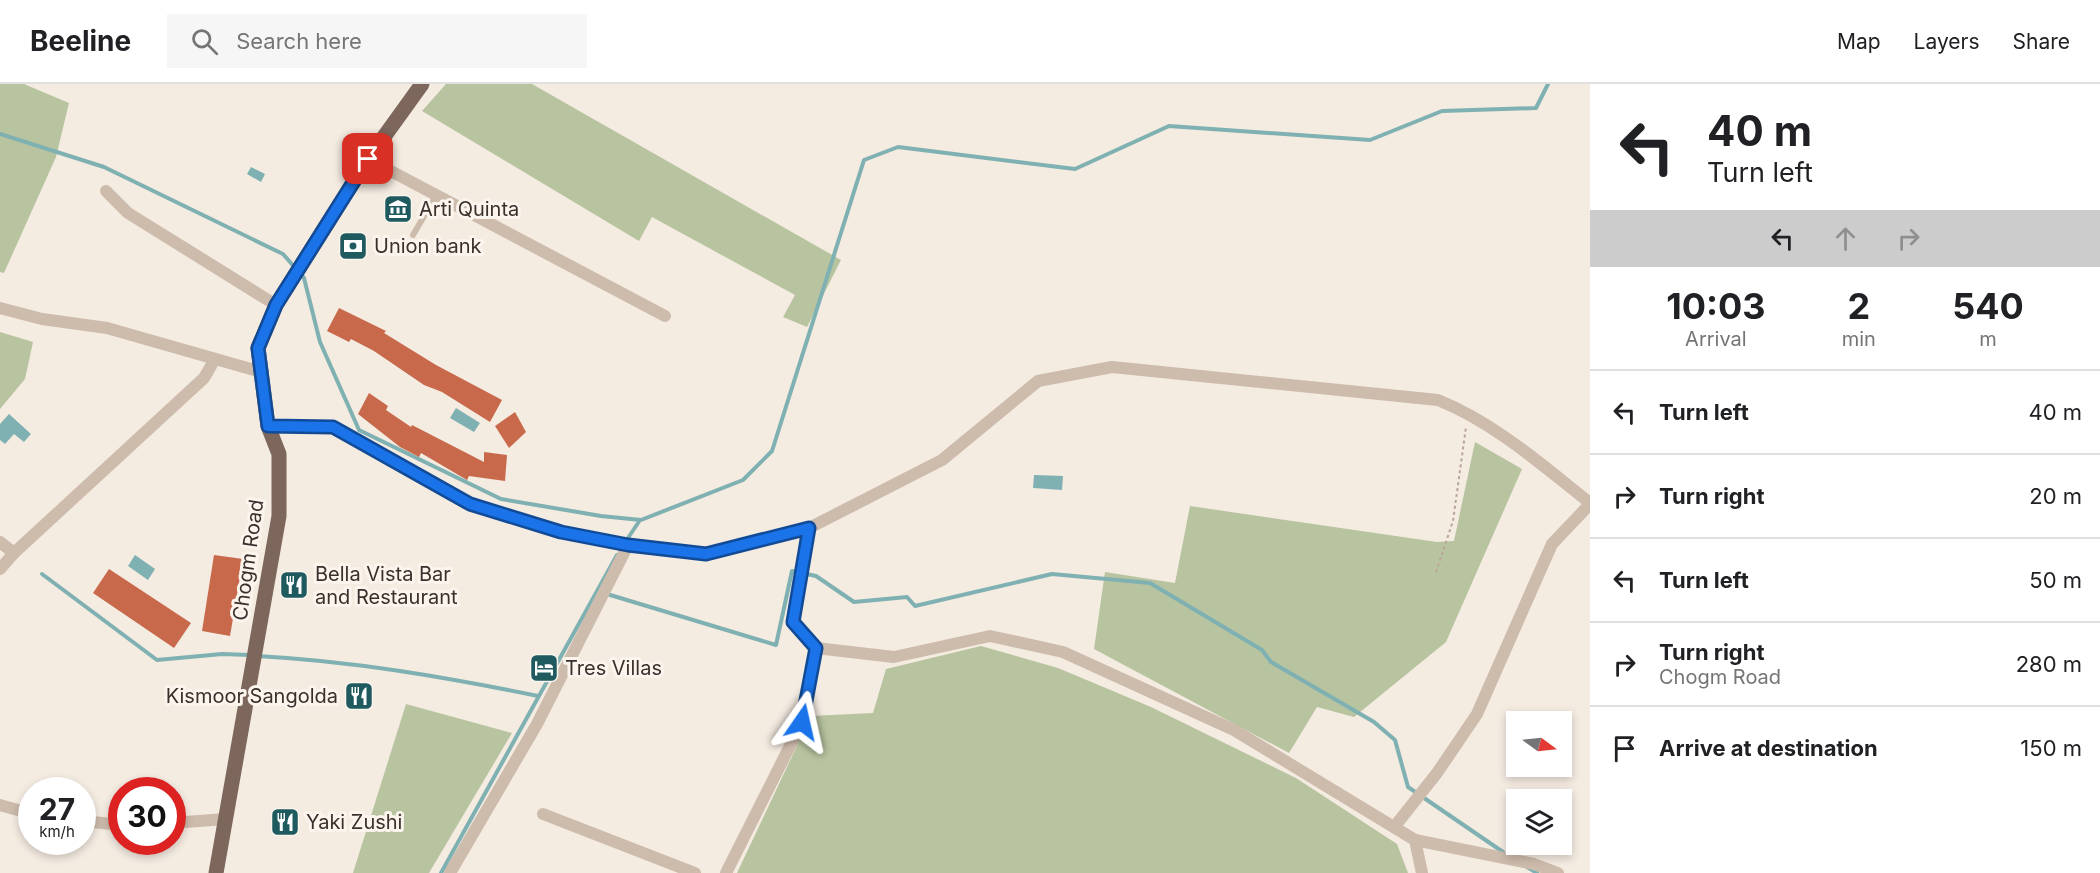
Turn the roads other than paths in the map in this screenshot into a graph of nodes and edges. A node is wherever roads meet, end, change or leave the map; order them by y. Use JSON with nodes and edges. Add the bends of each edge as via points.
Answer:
{"nodes":[{"id":1,"x":422,"y":84,"type":"edge"},
{"id":2,"x":368,"y":159,"type":"junction"},
{"id":3,"x":106,"y":191,"type":"dead end"},
{"id":4,"x":437,"y":194,"type":"junction"},
{"id":5,"x":413,"y":235,"type":"dead end"},
{"id":6,"x":276,"y":305,"type":"junction"},
{"id":7,"x":0,"y":308,"type":"edge"},
{"id":8,"x":665,"y":316,"type":"dead end"},
{"id":9,"x":214,"y":359,"type":"junction"},
{"id":10,"x":261,"y":372,"type":"junction"},
{"id":11,"x":268,"y":426,"type":"junction"},
{"id":12,"x":1590,"y":503,"type":"edge"},
{"id":13,"x":809,"y":528,"type":"junction"},
{"id":14,"x":0,"y":542,"type":"edge"},
{"id":15,"x":628,"y":545,"type":"junction"},
{"id":16,"x":14,"y":553,"type":"junction"},
{"id":17,"x":0,"y":569,"type":"edge"},
{"id":18,"x":816,"y":648,"type":"junction"},
{"id":19,"x":0,"y":806,"type":"edge"},
{"id":20,"x":18,"y":810,"type":"edge"},
{"id":21,"x":543,"y":814,"type":"dead end"},
{"id":22,"x":226,"y":819,"type":"junction"},
{"id":23,"x":186,"y":822,"type":"edge"},
{"id":24,"x":1395,"y":826,"type":"junction"},
{"id":25,"x":1415,"y":840,"type":"junction"},
{"id":26,"x":216,"y":873,"type":"edge"},
{"id":27,"x":450,"y":873,"type":"edge"},
{"id":28,"x":695,"y":873,"type":"edge"},
{"id":29,"x":726,"y":873,"type":"edge"},
{"id":30,"x":1422,"y":873,"type":"edge"},
{"id":31,"x":1558,"y":873,"type":"edge"}],
"edges":[{"from":1,"to":2,"type":"main road","name":"Chogm Road"},
{"from":2,"to":4,"type":"street"},
{"from":2,"to":6,"type":"main road","name":"Chogm Road"},
{"from":3,"to":6,"type":"street","via":[[128,213]]},
{"from":4,"to":5,"type":"lane"},
{"from":4,"to":8,"type":"street"},
{"from":6,"to":10,"type":"main road","name":"Chogm Road","via":[[258,348]]},
{"from":7,"to":9,"type":"street","via":[[42,319],[107,328]]},
{"from":9,"to":10,"type":"street"},
{"from":9,"to":16,"type":"street","via":[[204,378]]},
{"from":10,"to":11,"type":"main road","name":"Chogm Road"},
{"from":11,"to":15,"type":"street","via":[[333,427],[470,504],[561,532]]},
{"from":11,"to":22,"type":"main road","name":"Chogm Road","via":[[279,454],[279,516]]},
{"from":12,"to":13,"type":"street","via":[[1468,412],[1438,400],[1112,367],[1038,381],[942,459]]},
{"from":12,"to":24,"type":"street","via":[[1552,544],[1477,714]]},
{"from":13,"to":15,"type":"street","via":[[706,554]]},
{"from":13,"to":18,"type":"street","via":[[793,622]]},
{"from":14,"to":16,"type":"street"},
{"from":15,"to":27,"type":"street","via":[[537,724]]},
{"from":16,"to":17,"type":"street"},
{"from":18,"to":24,"type":"street","via":[[894,657],[990,636],[1063,652],[1234,730]]},
{"from":18,"to":29,"type":"street","via":[[802,722]]},
{"from":19,"to":20,"type":"street"},
{"from":21,"to":28,"type":"street"},
{"from":22,"to":23,"type":"street"},
{"from":22,"to":26,"type":"main road","name":"Chogm Road"},
{"from":24,"to":25,"type":"street"},
{"from":25,"to":30,"type":"street"},
{"from":25,"to":31,"type":"street","via":[[1534,864]]}]}
